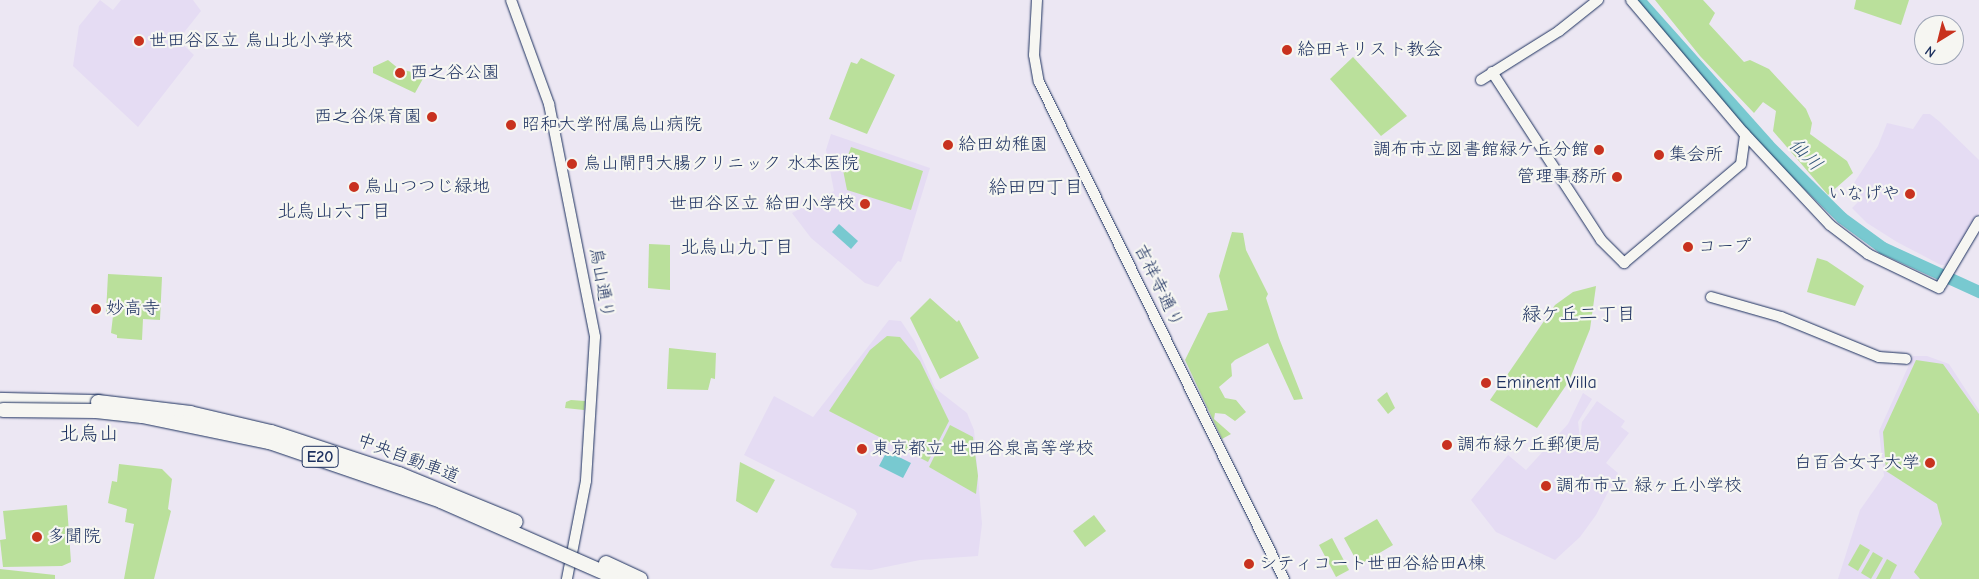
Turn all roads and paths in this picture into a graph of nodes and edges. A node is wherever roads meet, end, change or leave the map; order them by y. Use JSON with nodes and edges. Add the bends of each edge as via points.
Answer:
{"nodes":[{"id":1,"x":511,"y":0,"type":"edge"},
{"id":2,"x":1037,"y":0,"type":"edge"},
{"id":3,"x":1598,"y":0,"type":"edge"},
{"id":4,"x":1631,"y":0,"type":"edge"},
{"id":5,"x":1492,"y":72,"type":"junction"},
{"id":6,"x":1481,"y":80,"type":"dead end"},
{"id":7,"x":1745,"y":134,"type":"junction"},
{"id":8,"x":1979,"y":222,"type":"edge"},
{"id":9,"x":1711,"y":297,"type":"dead end"},
{"id":10,"x":1906,"y":359,"type":"dead end"},
{"id":11,"x":0,"y":400,"type":"edge"},
{"id":12,"x":0,"y":410,"type":"edge"},
{"id":13,"x":567,"y":579,"type":"edge"},
{"id":14,"x":619,"y":579,"type":"edge"},
{"id":15,"x":641,"y":579,"type":"edge"},
{"id":16,"x":1284,"y":579,"type":"edge"}],
"edges":[{"from":1,"to":13,"type":"street","name":"烏山通り","via":[[549,104],[595,337],[586,481]]},
{"from":2,"to":16,"type":"street","name":"吉祥寺通り","via":[[1034,55],[1039,82]]},
{"from":3,"to":5,"type":"street","via":[[1559,32]]},
{"from":4,"to":7,"type":"street"},
{"from":5,"to":6,"type":"street"},
{"from":5,"to":7,"type":"street","via":[[1601,240],[1624,263],[1741,164]]},
{"from":7,"to":8,"type":"street","via":[[1848,240],[1890,266],[1940,286]]},
{"from":9,"to":10,"type":"street","via":[[1781,317],[1879,358]]},
{"from":11,"to":15,"type":"highway","name":"中央自動車道","number":"E20","bridge":true,"via":[[144,406],[271,432],[407,477]]},
{"from":12,"to":14,"type":"highway","name":"中央自動車道","number":"E20","bridge":true,"via":[[96,411],[142,416],[269,442],[441,501]]}]}
